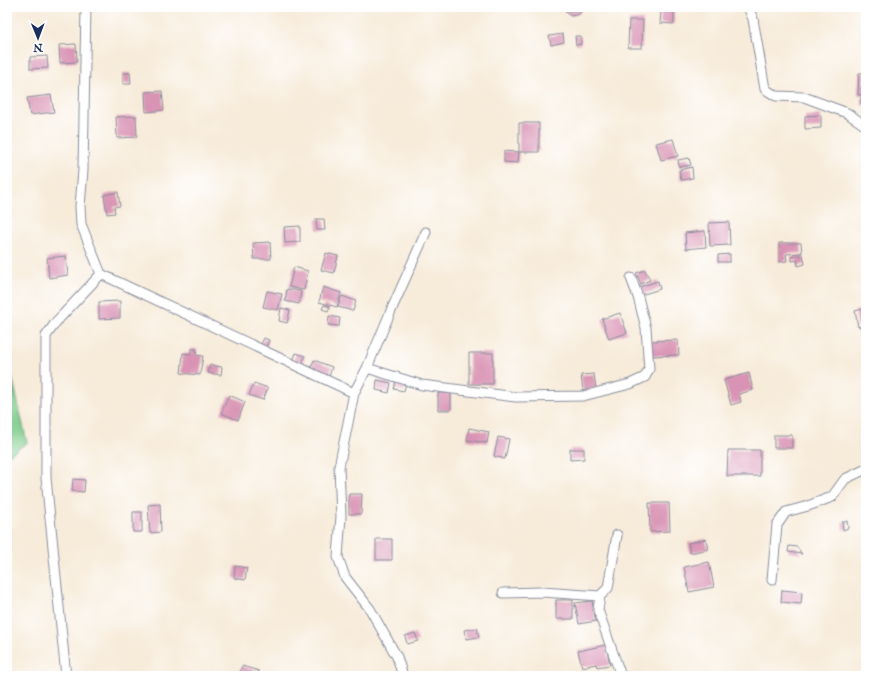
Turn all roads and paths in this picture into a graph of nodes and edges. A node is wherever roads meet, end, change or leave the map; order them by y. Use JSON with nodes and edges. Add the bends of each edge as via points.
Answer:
{"nodes":[{"id":1,"x":86,"y":7,"type":"edge"},
{"id":2,"x":748,"y":7,"type":"edge"},
{"id":3,"x":866,"y":126,"type":"edge"},
{"id":4,"x":426,"y":232,"type":"dead end"},
{"id":5,"x":102,"y":274,"type":"junction"},
{"id":6,"x":631,"y":278,"type":"dead end"},
{"id":7,"x":367,"y":368,"type":"junction"},
{"id":8,"x":354,"y":393,"type":"junction"},
{"id":9,"x":866,"y":469,"type":"edge"},
{"id":10,"x":617,"y":535,"type":"dead end"},
{"id":11,"x":772,"y":580,"type":"dead end"},
{"id":12,"x":503,"y":593,"type":"dead end"},
{"id":13,"x":600,"y":596,"type":"junction"},
{"id":14,"x":66,"y":676,"type":"edge"},
{"id":15,"x":402,"y":676,"type":"edge"},
{"id":16,"x":621,"y":676,"type":"edge"}],
"edges":[{"from":1,"to":5,"type":"street","via":[[81,224]]},
{"from":2,"to":3,"type":"street","via":[[753,19],[765,89],[776,96],[804,97],[847,113]]},
{"from":4,"to":7,"type":"street"},
{"from":5,"to":8,"type":"street"},
{"from":5,"to":14,"type":"street","via":[[46,336],[46,478]]},
{"from":6,"to":7,"type":"street","via":[[646,328],[649,369],[645,376],[630,384],[583,396],[516,397],[422,385]]},
{"from":7,"to":8,"type":"street"},
{"from":8,"to":15,"type":"street","via":[[338,467],[341,516],[338,557],[345,577],[370,609],[397,657]]},
{"from":9,"to":11,"type":"street","via":[[845,479],[832,497],[786,512],[777,525]]},
{"from":10,"to":13,"type":"street","via":[[608,588]]},
{"from":12,"to":13,"type":"street","via":[[542,592]]},
{"from":13,"to":16,"type":"street","via":[[598,610]]}]}
